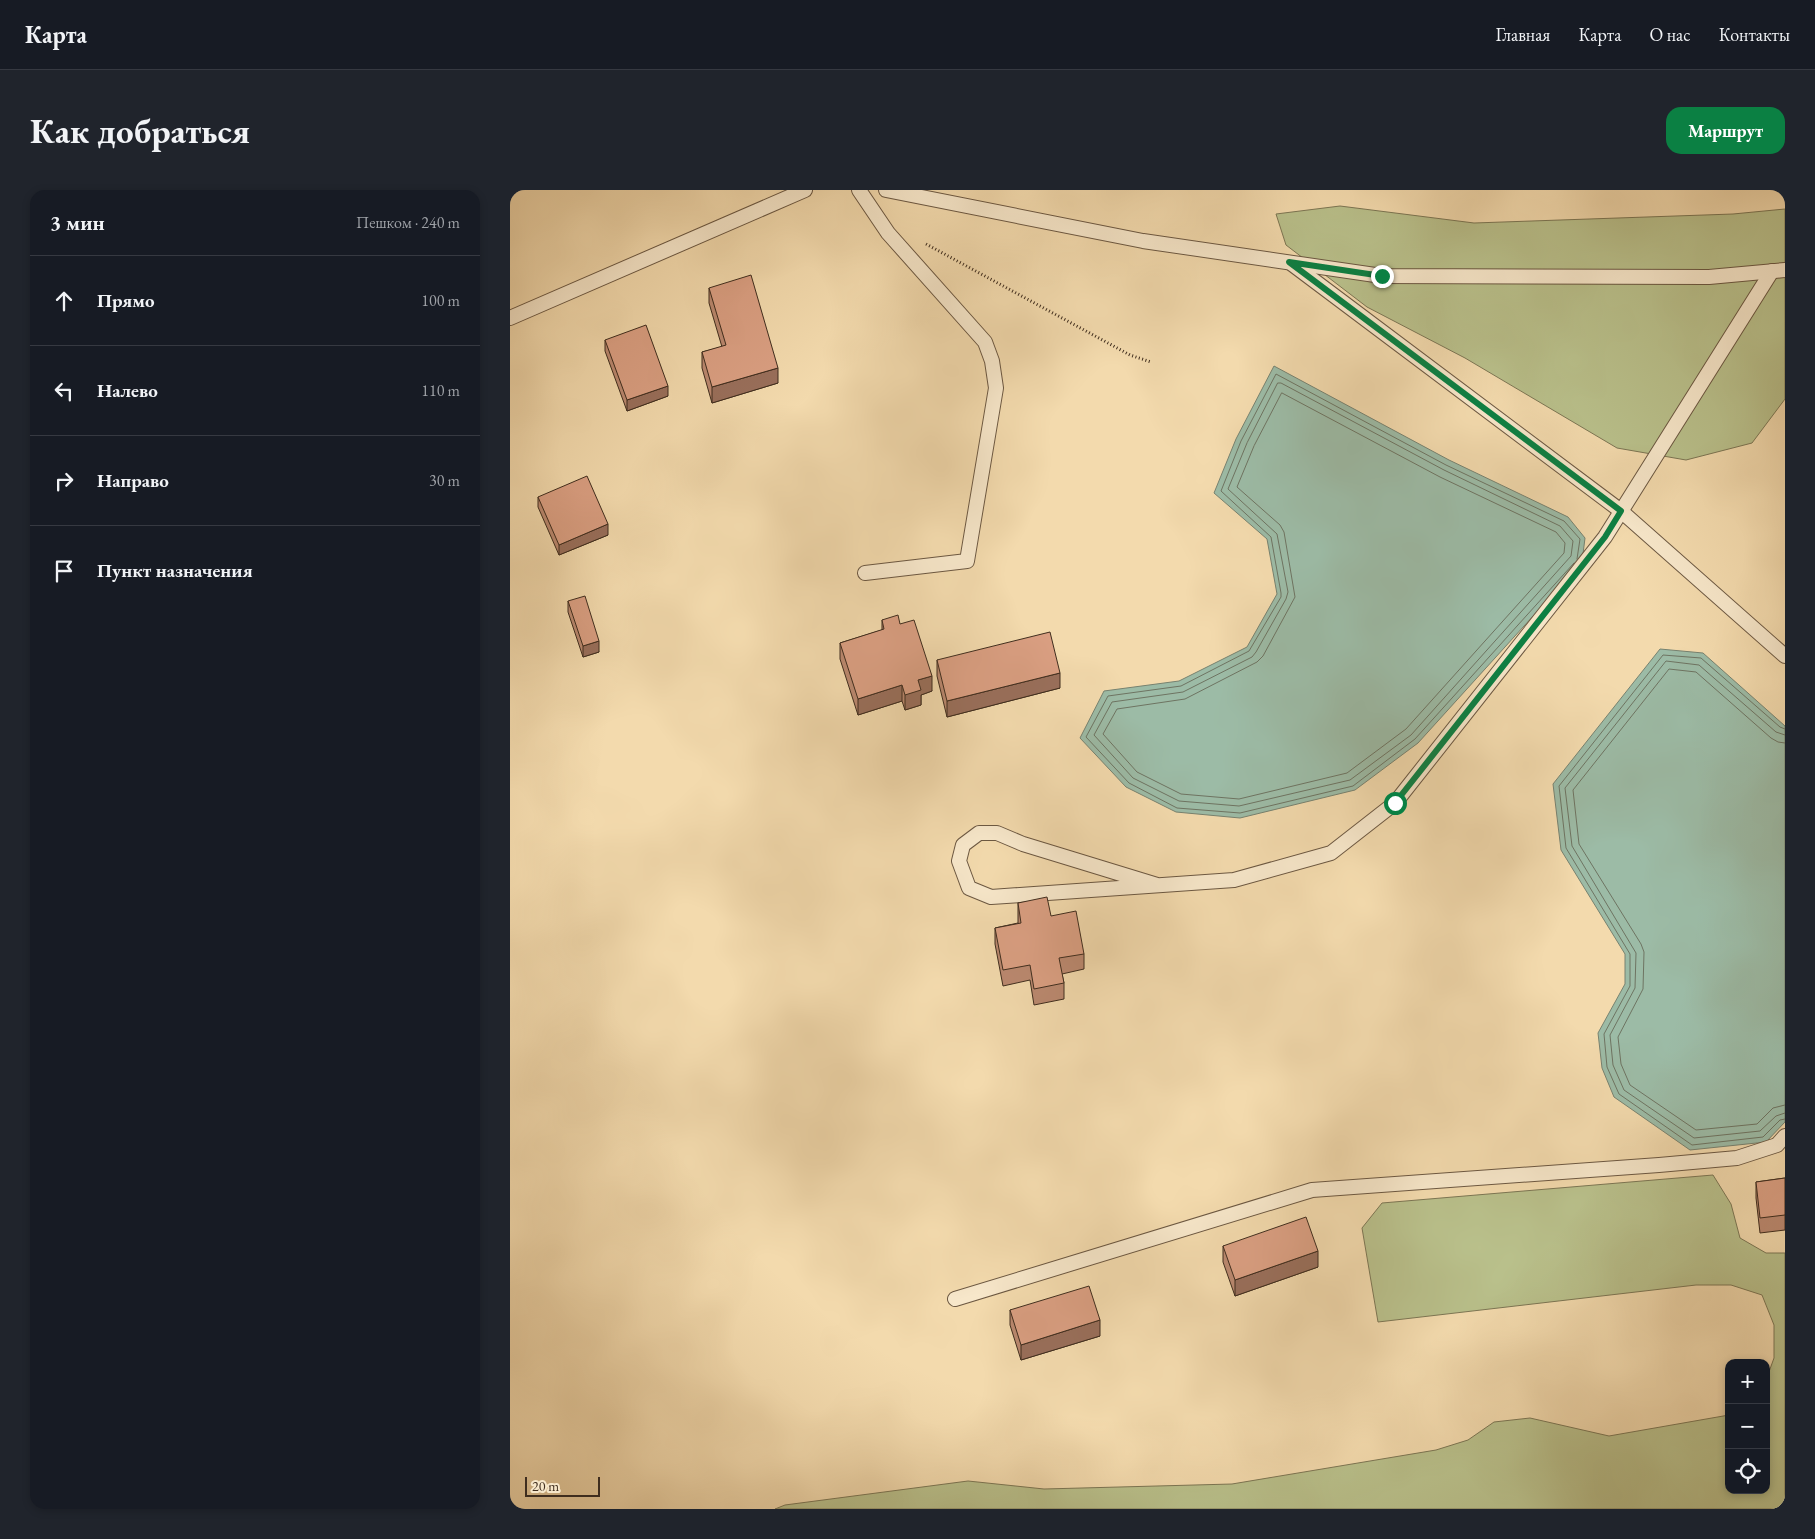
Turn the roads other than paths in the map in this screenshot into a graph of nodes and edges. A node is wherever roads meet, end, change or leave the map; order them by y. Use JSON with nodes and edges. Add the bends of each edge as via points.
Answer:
{"nodes":[{"id":1,"x":805,"y":190,"type":"edge"},
{"id":2,"x":860,"y":190,"type":"edge"},
{"id":3,"x":886,"y":190,"type":"edge"},
{"id":4,"x":1289,"y":262,"type":"junction"},
{"id":5,"x":1779,"y":271,"type":"edge"},
{"id":6,"x":510,"y":318,"type":"edge"},
{"id":7,"x":1621,"y":511,"type":"junction"},
{"id":8,"x":865,"y":573,"type":"dead end"},
{"id":9,"x":1785,"y":656,"type":"edge"},
{"id":10,"x":1158,"y":885,"type":"junction"},
{"id":11,"x":1785,"y":1136,"type":"edge"},
{"id":12,"x":955,"y":1299,"type":"dead end"}],
"edges":[{"from":1,"to":6,"type":"lane"},
{"from":2,"to":8,"type":"lane","via":[[888,233],[985,342],[996,388],[967,561]]},
{"from":3,"to":4,"type":"lane","via":[[1143,241]]},
{"from":4,"to":5,"type":"lane","via":[[1382,276],[1709,277]]},
{"from":4,"to":7,"type":"lane"},
{"from":5,"to":7,"type":"lane"},
{"from":7,"to":9,"type":"lane"},
{"from":7,"to":10,"type":"lane","via":[[1605,537],[1395,803],[1331,853],[1234,880]]},
{"from":10,"to":10,"type":"lane","via":[[991,896],[969,888],[959,861],[963,845],[979,832],[997,833]]},
{"from":11,"to":12,"type":"lane","via":[[1777,1145],[1736,1158],[1312,1190]]}]}
